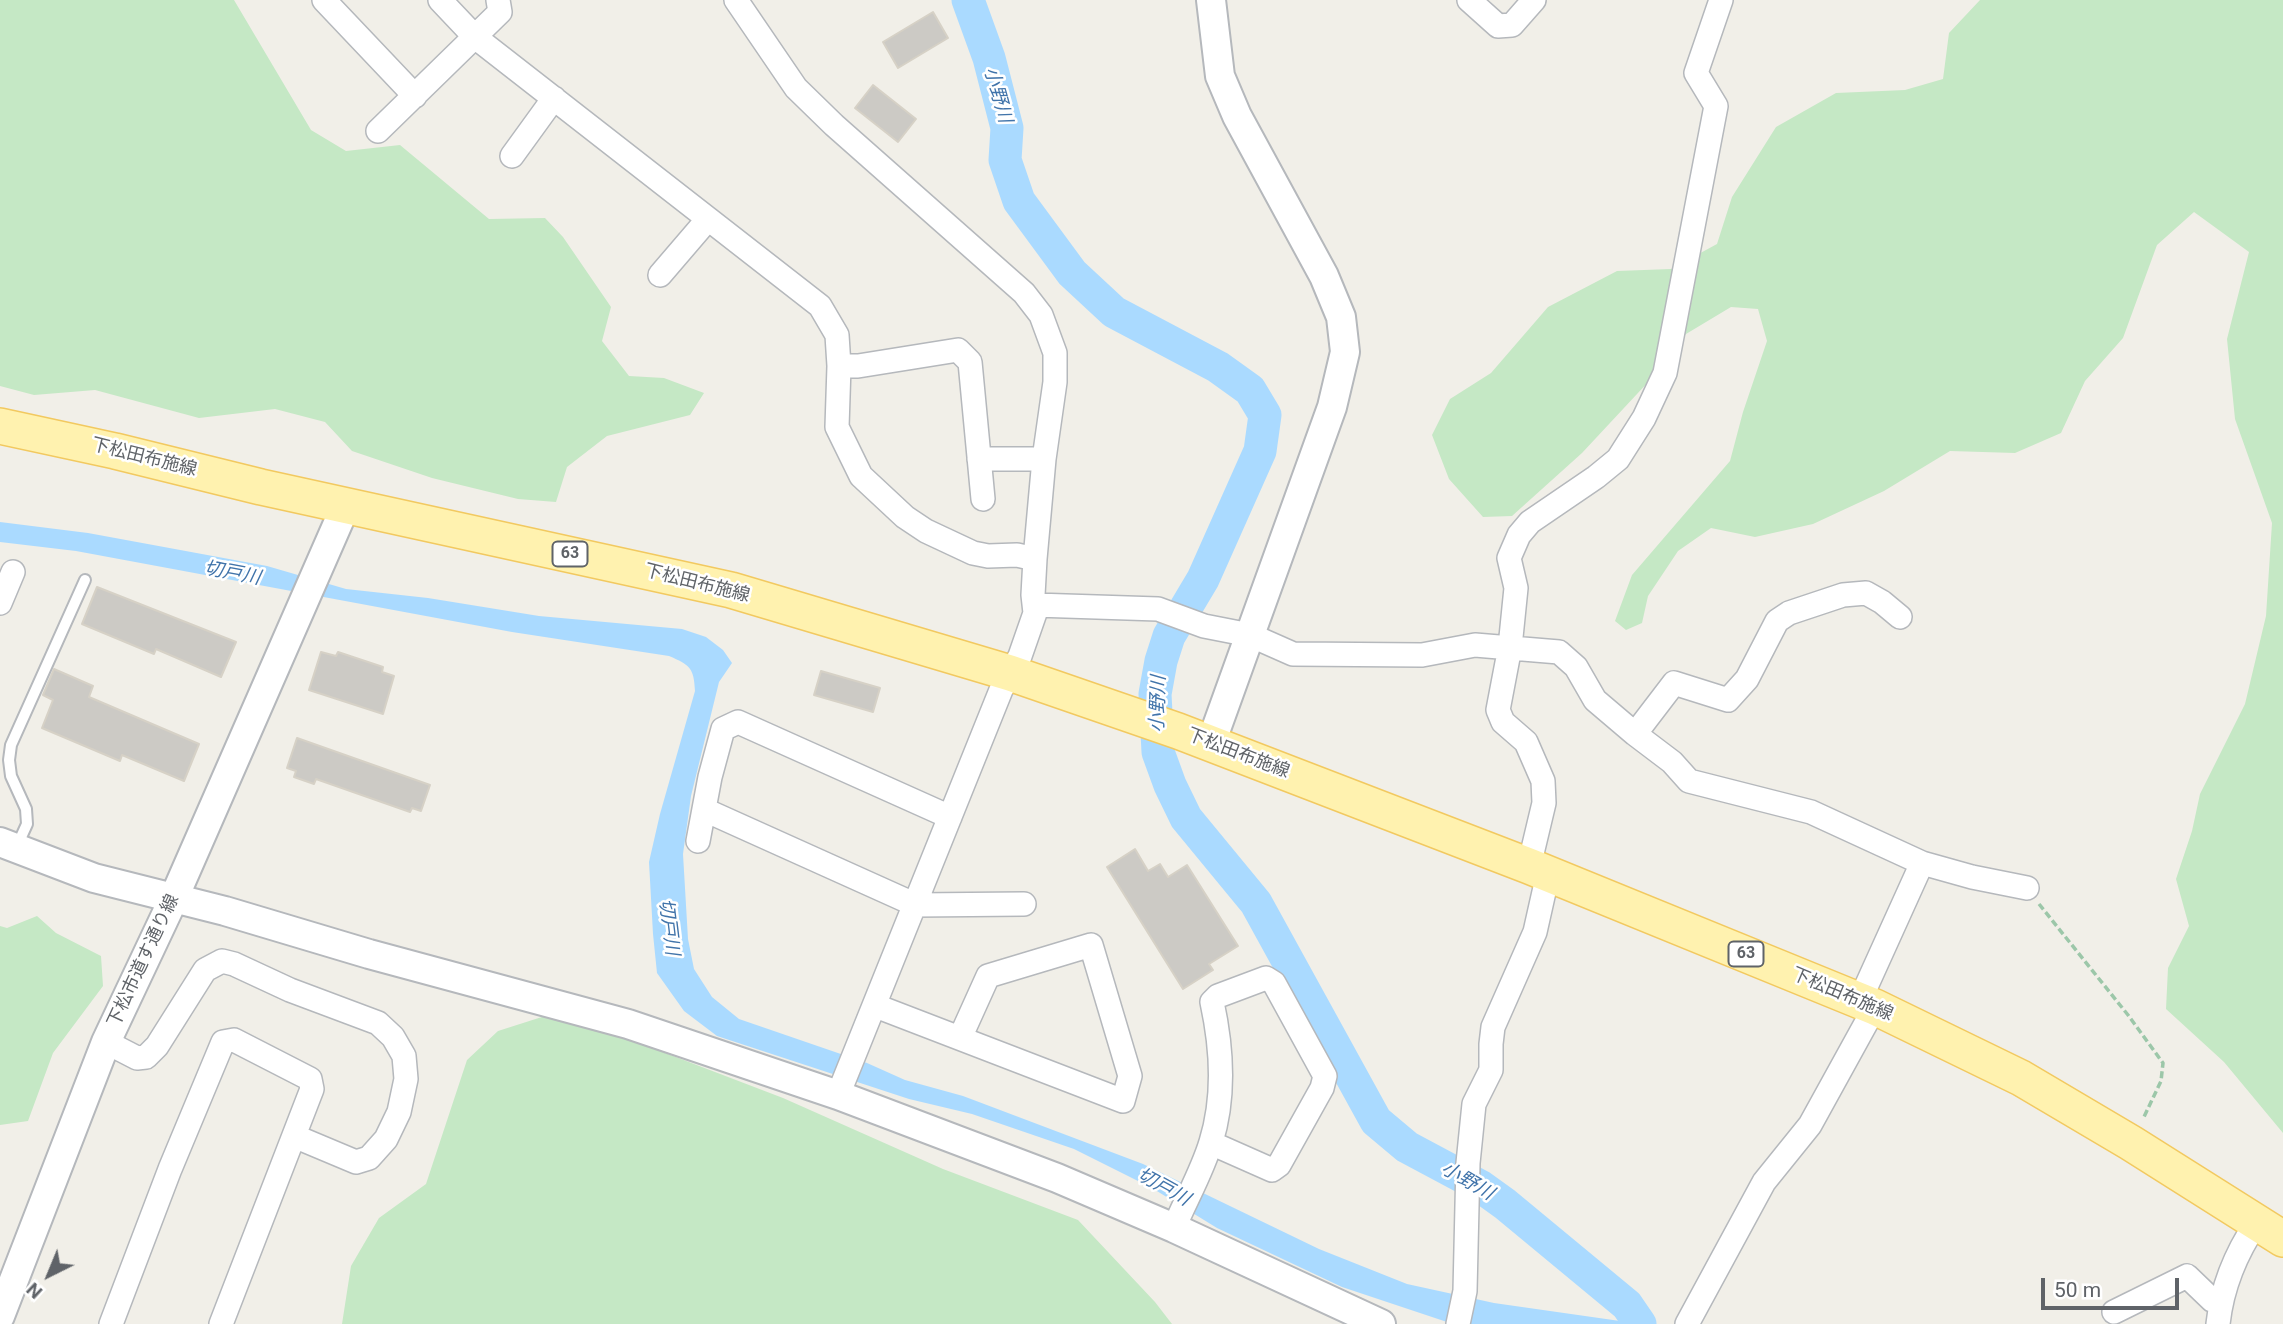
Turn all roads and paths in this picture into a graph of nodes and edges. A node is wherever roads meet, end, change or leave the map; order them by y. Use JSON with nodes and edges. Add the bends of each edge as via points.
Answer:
{"nodes":[{"id":1,"x":324,"y":0,"type":"edge"},
{"id":2,"x":440,"y":0,"type":"edge"},
{"id":3,"x":498,"y":0,"type":"edge"},
{"id":4,"x":736,"y":0,"type":"edge"},
{"id":5,"x":1210,"y":0,"type":"edge"},
{"id":6,"x":1469,"y":0,"type":"edge"},
{"id":7,"x":1534,"y":0,"type":"edge"},
{"id":8,"x":1721,"y":0,"type":"edge"},
{"id":9,"x":475,"y":37,"type":"junction"},
{"id":10,"x":415,"y":96,"type":"junction"},
{"id":11,"x":555,"y":98,"type":"junction"},
{"id":12,"x":378,"y":131,"type":"dead end"},
{"id":13,"x":512,"y":156,"type":"dead end"},
{"id":14,"x":708,"y":219,"type":"junction"},
{"id":15,"x":660,"y":275,"type":"dead end"},
{"id":16,"x":839,"y":366,"type":"junction"},
{"id":17,"x":0,"y":426,"type":"edge"},
{"id":18,"x":979,"y":459,"type":"junction"},
{"id":19,"x":1044,"y":459,"type":"junction"},
{"id":20,"x":983,"y":499,"type":"dead end"},
{"id":21,"x":346,"y":505,"type":"junction"},
{"id":22,"x":1035,"y":559,"type":"junction"},
{"id":23,"x":13,"y":572,"type":"dead end"},
{"id":24,"x":85,"y":580,"type":"dead end"},
{"id":25,"x":0,"y":603,"type":"edge"},
{"id":26,"x":1035,"y":605,"type":"junction"},
{"id":27,"x":1900,"y":617,"type":"dead end"},
{"id":28,"x":1250,"y":635,"type":"junction"},
{"id":29,"x":1510,"y":647,"type":"junction"},
{"id":30,"x":1010,"y":673,"type":"junction"},
{"id":31,"x":1634,"y":734,"type":"junction"},
{"id":32,"x":1211,"y":743,"type":"junction"},
{"id":33,"x":705,"y":810,"type":"junction"},
{"id":34,"x":950,"y":817,"type":"junction"},
{"id":35,"x":698,"y":841,"type":"dead end"},
{"id":36,"x":8,"y":845,"type":"edge"},
{"id":37,"x":1922,"y":863,"type":"junction"},
{"id":38,"x":1539,"y":870,"type":"junction"},
{"id":39,"x":2026,"y":888,"type":"joint"},
{"id":40,"x":173,"y":900,"type":"junction"},
{"id":41,"x":1024,"y":904,"type":"dead end"},
{"id":42,"x":916,"y":905,"type":"junction"},
{"id":43,"x":1868,"y":1004,"type":"junction"},
{"id":44,"x":876,"y":1006,"type":"junction"},
{"id":45,"x":960,"y":1038,"type":"junction"},
{"id":46,"x":106,"y":1042,"type":"junction"},
{"id":47,"x":840,"y":1090,"type":"junction"},
{"id":48,"x":294,"y":1136,"type":"junction"},
{"id":49,"x":1211,"y":1143,"type":"junction"},
{"id":50,"x":2132,"y":1143,"type":"junction"},
{"id":51,"x":1178,"y":1219,"type":"junction"},
{"id":52,"x":2270,"y":1231,"type":"edge"},
{"id":53,"x":2114,"y":1312,"type":"dead end"},
{"id":54,"x":2219,"y":1313,"type":"edge"},
{"id":55,"x":0,"y":1316,"type":"edge"},
{"id":56,"x":1688,"y":1323,"type":"edge"},
{"id":57,"x":111,"y":1324,"type":"edge"},
{"id":58,"x":221,"y":1324,"type":"edge"},
{"id":59,"x":1381,"y":1324,"type":"edge"},
{"id":60,"x":1458,"y":1324,"type":"edge"}],
"edges":[{"from":1,"to":10,"type":"street"},
{"from":2,"to":9,"type":"street"},
{"from":3,"to":9,"type":"street","via":[[499,12]]},
{"from":4,"to":19,"type":"street","via":[[796,88],[1024,293],[1041,315],[1055,353]]},
{"from":5,"to":28,"type":"street","via":[[1220,76],[1324,276],[1341,317],[1345,352],[1332,407]]},
{"from":6,"to":7,"type":"street","via":[[1498,26],[1512,25]]},
{"from":8,"to":29,"type":"street","via":[[1696,73],[1716,106],[1665,373],[1618,459],[1530,522],[1519,535],[1509,558],[1516,587]]},
{"from":9,"to":10,"type":"street"},
{"from":9,"to":11,"type":"street"},
{"from":10,"to":12,"type":"street"},
{"from":11,"to":13,"type":"street"},
{"from":11,"to":14,"type":"street"},
{"from":14,"to":15,"type":"street"},
{"from":14,"to":16,"type":"street","via":[[820,306],[837,335]]},
{"from":16,"to":18,"type":"street","via":[[958,350],[970,362]]},
{"from":16,"to":22,"type":"street","via":[[837,427],[861,475],[905,517],[973,553]]},
{"from":17,"to":21,"type":"main road","name":"下松田布施線","number":"63"},
{"from":18,"to":19,"type":"street"},
{"from":18,"to":20,"type":"street"},
{"from":19,"to":22,"type":"street"},
{"from":21,"to":30,"type":"main road","name":"下松田布施線","number":"63","via":[[731,590]]},
{"from":21,"to":40,"type":"street","name":"下松市道す通り線"},
{"from":22,"to":26,"type":"street"},
{"from":23,"to":25,"type":"street"},
{"from":24,"to":36,"type":"lane","via":[[11,745],[10,776],[26,809],[27,824]]},
{"from":26,"to":28,"type":"street","via":[[1158,609],[1204,626]]},
{"from":26,"to":30,"type":"street","via":[[1020,656]]},
{"from":27,"to":31,"type":"street","via":[[1866,593],[1843,595],[1789,613],[1777,621],[1747,678],[1728,700],[1674,683]]},
{"from":28,"to":29,"type":"street","via":[[1293,654],[1422,655],[1475,645]]},
{"from":28,"to":32,"type":"street"},
{"from":29,"to":31,"type":"street","via":[[1559,652],[1576,667],[1595,700]]},
{"from":29,"to":38,"type":"street","via":[[1498,710],[1503,722],[1526,742],[1543,781]]},
{"from":30,"to":32,"type":"main road","name":"下松田布施線","number":"63"},
{"from":30,"to":34,"type":"street"},
{"from":31,"to":37,"type":"street","via":[[1689,781],[1811,812]]},
{"from":32,"to":38,"type":"main road","name":"下松田布施線","number":"63"},
{"from":33,"to":34,"type":"street","via":[[723,729],[738,722]]},
{"from":33,"to":35,"type":"street"},
{"from":33,"to":42,"type":"street"},
{"from":34,"to":42,"type":"street"},
{"from":36,"to":40,"type":"street"},
{"from":37,"to":39,"type":"street"},
{"from":37,"to":43,"type":"street"},
{"from":38,"to":43,"type":"main road","name":"下松田布施線","number":"63"},
{"from":38,"to":60,"type":"street","via":[[1535,932],[1493,1027],[1491,1070],[1474,1104],[1465,1291]]},
{"from":39,"to":50,"type":"path","via":[[2163,1063],[2161,1082]]},
{"from":40,"to":46,"type":"street","name":"下松市道す通り線"},
{"from":40,"to":47,"type":"street","via":[[628,1024]]},
{"from":41,"to":42,"type":"street"},
{"from":42,"to":44,"type":"street"},
{"from":43,"to":50,"type":"main road","name":"下松田布施線","number":"63","via":[[2021,1078]]},
{"from":43,"to":56,"type":"street","via":[[1810,1125],[1764,1182]]},
{"from":44,"to":45,"type":"street"},
{"from":44,"to":47,"type":"street"},
{"from":45,"to":45,"type":"street","via":[[988,976],[1091,945],[1130,1076],[1122,1101]]},
{"from":46,"to":48,"type":"street","via":[[136,1058],[146,1058],[205,970],[222,961],[378,1023],[404,1056],[406,1079],[399,1112],[386,1139],[369,1158],[356,1162]]},
{"from":46,"to":55,"type":"street","name":"下松市道す通り線"},
{"from":47,"to":51,"type":"street","via":[[1057,1178]]},
{"from":48,"to":57,"type":"street","via":[[312,1089],[310,1079],[234,1040],[223,1042]]},
{"from":48,"to":58,"type":"street"},
{"from":49,"to":49,"type":"street","via":[[1220,1100],[1219,1032],[1212,1002],[1266,978],[1274,983],[1325,1076],[1322,1088],[1272,1170]]},
{"from":49,"to":51,"type":"street"},
{"from":50,"to":52,"type":"main road","name":"下松田布施線","number":"63"},
{"from":51,"to":59,"type":"street"},
{"from":52,"to":54,"type":"street","via":[[2247,1238]]},
{"from":53,"to":54,"type":"street","via":[[2187,1276]]}]}
